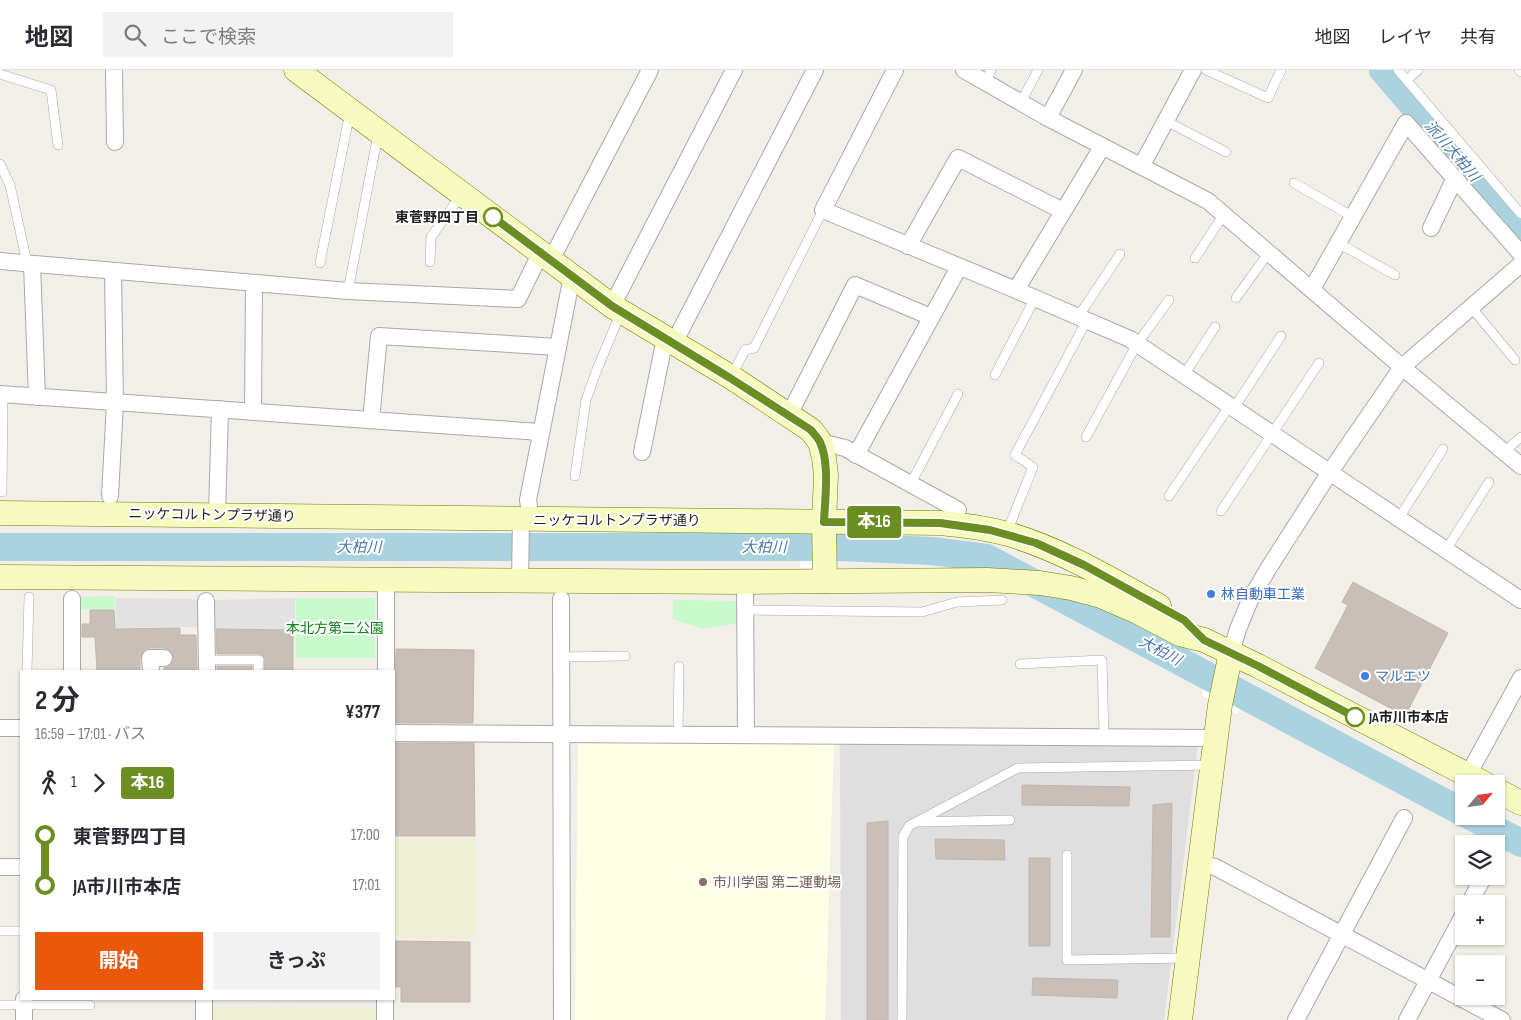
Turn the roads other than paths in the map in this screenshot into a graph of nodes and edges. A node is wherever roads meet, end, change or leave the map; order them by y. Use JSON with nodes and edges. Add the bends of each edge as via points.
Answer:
{"nodes":[{"id":1,"x":114,"y":70,"type":"edge"},
{"id":2,"x":296,"y":70,"type":"edge"},
{"id":3,"x":650,"y":70,"type":"edge"},
{"id":4,"x":734,"y":70,"type":"edge"},
{"id":5,"x":815,"y":70,"type":"edge"},
{"id":6,"x":895,"y":70,"type":"edge"},
{"id":7,"x":964,"y":70,"type":"edge"},
{"id":8,"x":1038,"y":70,"type":"edge"},
{"id":9,"x":1074,"y":70,"type":"edge"},
{"id":10,"x":1193,"y":70,"type":"edge"},
{"id":11,"x":1206,"y":70,"type":"edge"},
{"id":12,"x":1282,"y":70,"type":"edge"},
{"id":13,"x":1398,"y":70,"type":"edge"},
{"id":14,"x":1418,"y":70,"type":"edge"},
{"id":15,"x":0,"y":74,"type":"edge"},
{"id":16,"x":989,"y":76,"type":"edge"},
{"id":17,"x":1406,"y":80,"type":"junction"},
{"id":18,"x":1021,"y":102,"type":"junction"},
{"id":19,"x":359,"y":117,"type":"junction"},
{"id":20,"x":1048,"y":118,"type":"junction"},
{"id":21,"x":1166,"y":120,"type":"junction"},
{"id":22,"x":378,"y":131,"type":"junction"},
{"id":23,"x":115,"y":142,"type":"dead end"},
{"id":24,"x":58,"y":145,"type":"dead end"},
{"id":25,"x":1102,"y":147,"type":"junction"},
{"id":26,"x":1226,"y":152,"type":"dead end"},
{"id":27,"x":0,"y":164,"type":"edge"},
{"id":28,"x":1142,"y":165,"type":"junction"},
{"id":29,"x":1455,"y":178,"type":"junction"},
{"id":30,"x":1294,"y":183,"type":"dead end"},
{"id":31,"x":462,"y":194,"type":"junction"},
{"id":32,"x":823,"y":210,"type":"junction"},
{"id":33,"x":1063,"y":211,"type":"junction"},
{"id":34,"x":1224,"y":214,"type":"junction"},
{"id":35,"x":1521,"y":214,"type":"edge"},
{"id":36,"x":1353,"y":217,"type":"junction"},
{"id":37,"x":1431,"y":228,"type":"dead end"},
{"id":38,"x":1338,"y":243,"type":"junction"},
{"id":39,"x":908,"y":246,"type":"junction"},
{"id":40,"x":1269,"y":252,"type":"junction"},
{"id":41,"x":1120,"y":254,"type":"dead end"},
{"id":42,"x":1521,"y":254,"type":"edge"},
{"id":43,"x":546,"y":256,"type":"junction"},
{"id":44,"x":1195,"y":258,"type":"dead end"},
{"id":45,"x":0,"y":261,"type":"edge"},
{"id":46,"x":430,"y":262,"type":"dead end"},
{"id":47,"x":320,"y":263,"type":"dead end"},
{"id":48,"x":29,"y":264,"type":"junction"},
{"id":49,"x":1521,"y":264,"type":"edge"},
{"id":50,"x":958,"y":267,"type":"junction"},
{"id":51,"x":112,"y":271,"type":"junction"},
{"id":52,"x":1395,"y":275,"type":"dead end"},
{"id":53,"x":572,"y":276,"type":"junction"},
{"id":54,"x":254,"y":283,"type":"junction"},
{"id":55,"x":1312,"y":289,"type":"junction"},
{"id":56,"x":1016,"y":290,"type":"junction"},
{"id":57,"x":348,"y":291,"type":"junction"},
{"id":58,"x":1035,"y":298,"type":"junction"},
{"id":59,"x":1236,"y":298,"type":"dead end"},
{"id":60,"x":1169,"y":300,"type":"dead end"},
{"id":61,"x":1471,"y":307,"type":"junction"},
{"id":62,"x":617,"y":309,"type":"junction"},
{"id":63,"x":931,"y":317,"type":"junction"},
{"id":64,"x":1083,"y":318,"type":"junction"},
{"id":65,"x":1215,"y":327,"type":"dead end"},
{"id":66,"x":1281,"y":336,"type":"dead end"},
{"id":67,"x":670,"y":340,"type":"junction"},
{"id":68,"x":1137,"y":344,"type":"junction"},
{"id":69,"x":558,"y":347,"type":"junction"},
{"id":70,"x":1515,"y":360,"type":"dead end"},
{"id":71,"x":1319,"y":363,"type":"dead end"},
{"id":72,"x":1402,"y":367,"type":"junction"},
{"id":73,"x":995,"y":375,"type":"dead end"},
{"id":74,"x":1184,"y":375,"type":"junction"},
{"id":75,"x":730,"y":378,"type":"junction"},
{"id":76,"x":1,"y":394,"type":"edge"},
{"id":77,"x":958,"y":394,"type":"dead end"},
{"id":78,"x":37,"y":398,"type":"junction"},
{"id":79,"x":115,"y":403,"type":"junction"},
{"id":80,"x":1232,"y":407,"type":"junction"},
{"id":81,"x":220,"y":409,"type":"junction"},
{"id":82,"x":253,"y":412,"type":"junction"},
{"id":83,"x":789,"y":415,"type":"junction"},
{"id":84,"x":371,"y":420,"type":"junction"},
{"id":85,"x":540,"y":432,"type":"junction"},
{"id":86,"x":1272,"y":433,"type":"junction"},
{"id":87,"x":1086,"y":437,"type":"dead end"},
{"id":88,"x":1521,"y":437,"type":"edge"},
{"id":89,"x":820,"y":442,"type":"junction"},
{"id":90,"x":1443,"y":449,"type":"dead end"},
{"id":91,"x":642,"y":452,"type":"dead end"},
{"id":92,"x":1504,"y":452,"type":"junction"},
{"id":93,"x":856,"y":455,"type":"junction"},
{"id":94,"x":1521,"y":466,"type":"edge"},
{"id":95,"x":1330,"y":472,"type":"junction"},
{"id":96,"x":575,"y":476,"type":"dead end"},
{"id":97,"x":1489,"y":482,"type":"dead end"},
{"id":98,"x":910,"y":485,"type":"junction"},
{"id":99,"x":110,"y":496,"type":"dead end"},
{"id":100,"x":1169,"y":496,"type":"dead end"},
{"id":101,"x":1,"y":503,"type":"edge"},
{"id":102,"x":958,"y":510,"type":"dead end"},
{"id":103,"x":1221,"y":511,"type":"dead end"},
{"id":104,"x":217,"y":516,"type":"junction"},
{"id":105,"x":1399,"y":518,"type":"junction"},
{"id":106,"x":526,"y":519,"type":"junction"},
{"id":107,"x":824,"y":528,"type":"junction"},
{"id":108,"x":1006,"y":534,"type":"junction"},
{"id":109,"x":1446,"y":550,"type":"junction"},
{"id":110,"x":825,"y":576,"type":"junction"},
{"id":111,"x":0,"y":577,"type":"edge"},
{"id":112,"x":386,"y":580,"type":"junction"},
{"id":113,"x":520,"y":582,"type":"junction"},
{"id":114,"x":745,"y":582,"type":"junction"},
{"id":115,"x":29,"y":597,"type":"dead end"},
{"id":116,"x":72,"y":599,"type":"dead end"},
{"id":117,"x":561,"y":599,"type":"dead end"},
{"id":118,"x":1002,"y":600,"type":"dead end"},
{"id":119,"x":1521,"y":600,"type":"edge"},
{"id":120,"x":206,"y":601,"type":"dead end"},
{"id":121,"x":745,"y":610,"type":"junction"},
{"id":122,"x":1204,"y":640,"type":"junction"},
{"id":123,"x":625,"y":656,"type":"dead end"},
{"id":124,"x":561,"y":657,"type":"junction"},
{"id":125,"x":164,"y":658,"type":"dead end"},
{"id":126,"x":1228,"y":662,"type":"junction"},
{"id":127,"x":1020,"y":664,"type":"dead end"},
{"id":128,"x":207,"y":665,"type":"edge"},
{"id":129,"x":679,"y":666,"type":"dead end"},
{"id":130,"x":27,"y":670,"type":"edge"},
{"id":131,"x":72,"y":670,"type":"edge"},
{"id":132,"x":150,"y":670,"type":"edge"},
{"id":133,"x":258,"y":670,"type":"edge"},
{"id":134,"x":386,"y":670,"type":"edge"},
{"id":135,"x":1521,"y":678,"type":"edge"},
{"id":136,"x":1517,"y":696,"type":"edge"},
{"id":137,"x":0,"y":728,"type":"edge"},
{"id":138,"x":20,"y":728,"type":"edge"},
{"id":139,"x":395,"y":733,"type":"edge"},
{"id":140,"x":561,"y":734,"type":"junction"},
{"id":141,"x":678,"y":734,"type":"junction"},
{"id":142,"x":746,"y":735,"type":"junction"},
{"id":143,"x":1104,"y":737,"type":"junction"},
{"id":144,"x":1216,"y":738,"type":"junction"},
{"id":145,"x":1212,"y":765,"type":"junction"},
{"id":146,"x":1465,"y":775,"type":"edge"},
{"id":147,"x":1478,"y":775,"type":"edge"},
{"id":148,"x":1505,"y":795,"type":"edge"},
{"id":149,"x":1521,"y":803,"type":"edge"},
{"id":150,"x":1404,"y":818,"type":"dead end"},
{"id":151,"x":1010,"y":820,"type":"dead end"},
{"id":152,"x":917,"y":822,"type":"junction"},
{"id":153,"x":1067,"y":855,"type":"dead end"},
{"id":154,"x":1199,"y":863,"type":"junction"},
{"id":155,"x":0,"y":867,"type":"edge"},
{"id":156,"x":20,"y":867,"type":"edge"},
{"id":157,"x":0,"y":931,"type":"edge"},
{"id":158,"x":20,"y":931,"type":"edge"},
{"id":159,"x":1455,"y":931,"type":"edge"},
{"id":160,"x":1342,"y":935,"type":"junction"},
{"id":161,"x":1188,"y":958,"type":"junction"},
{"id":162,"x":1428,"y":981,"type":"junction"},
{"id":163,"x":204,"y":1000,"type":"edge"},
{"id":164,"x":385,"y":1000,"type":"edge"},
{"id":165,"x":0,"y":1005,"type":"edge"},
{"id":166,"x":90,"y":1005,"type":"dead end"},
{"id":167,"x":24,"y":1008,"type":"edge"},
{"id":168,"x":204,"y":1020,"type":"edge"},
{"id":169,"x":385,"y":1020,"type":"edge"},
{"id":170,"x":562,"y":1020,"type":"edge"},
{"id":171,"x":902,"y":1020,"type":"edge"},
{"id":172,"x":1180,"y":1020,"type":"edge"},
{"id":173,"x":1296,"y":1020,"type":"edge"},
{"id":174,"x":1407,"y":1020,"type":"edge"},
{"id":175,"x":1502,"y":1020,"type":"edge"}],
"edges":[{"from":1,"to":23,"type":"street"},
{"from":2,"to":19,"type":"street"},
{"from":3,"to":43,"type":"street"},
{"from":4,"to":62,"type":"street"},
{"from":5,"to":67,"type":"street"},
{"from":6,"to":32,"type":"street"},
{"from":7,"to":16,"type":"street"},
{"from":8,"to":18,"type":"lane"},
{"from":9,"to":20,"type":"street"},
{"from":10,"to":21,"type":"street"},
{"from":11,"to":12,"type":"lane","via":[[1268,98]]},
{"from":13,"to":17,"type":"lane"},
{"from":14,"to":17,"type":"lane"},
{"from":15,"to":24,"type":"lane","via":[[51,90]]},
{"from":16,"to":18,"type":"street"},
{"from":17,"to":35,"type":"lane"},
{"from":18,"to":20,"type":"street"},
{"from":19,"to":22,"type":"street"},
{"from":19,"to":47,"type":"lane","via":[[348,122]]},
{"from":20,"to":25,"type":"street"},
{"from":21,"to":26,"type":"lane"},
{"from":21,"to":28,"type":"street"},
{"from":22,"to":31,"type":"street"},
{"from":22,"to":57,"type":"lane"},
{"from":25,"to":28,"type":"street"},
{"from":25,"to":33,"type":"street"},
{"from":27,"to":48,"type":"lane","via":[[10,185]]},
{"from":28,"to":34,"type":"street","via":[[1208,201]]},
{"from":29,"to":36,"type":"street","via":[[1406,123]]},
{"from":29,"to":37,"type":"street"},
{"from":29,"to":42,"type":"street"},
{"from":30,"to":36,"type":"lane"},
{"from":31,"to":43,"type":"street"},
{"from":31,"to":46,"type":"lane","via":[[431,237]]},
{"from":32,"to":39,"type":"street"},
{"from":32,"to":75,"type":"lane","via":[[754,348],[745,350]]},
{"from":33,"to":39,"type":"street","via":[[958,158]]},
{"from":33,"to":56,"type":"street"},
{"from":34,"to":40,"type":"street"},
{"from":34,"to":44,"type":"lane"},
{"from":36,"to":38,"type":"street"},
{"from":38,"to":52,"type":"lane"},
{"from":38,"to":55,"type":"street"},
{"from":39,"to":50,"type":"street"},
{"from":40,"to":55,"type":"street"},
{"from":40,"to":59,"type":"lane"},
{"from":41,"to":64,"type":"lane"},
{"from":43,"to":53,"type":"street"},
{"from":43,"to":57,"type":"street","via":[[518,299]]},
{"from":45,"to":48,"type":"street"},
{"from":48,"to":51,"type":"street"},
{"from":48,"to":78,"type":"street"},
{"from":49,"to":61,"type":"street"},
{"from":50,"to":56,"type":"street"},
{"from":50,"to":63,"type":"street"},
{"from":51,"to":54,"type":"street"},
{"from":51,"to":79,"type":"street"},
{"from":53,"to":62,"type":"street"},
{"from":53,"to":69,"type":"street"},
{"from":54,"to":57,"type":"street"},
{"from":54,"to":82,"type":"street"},
{"from":55,"to":72,"type":"street"},
{"from":56,"to":58,"type":"street"},
{"from":58,"to":64,"type":"street"},
{"from":58,"to":73,"type":"lane"},
{"from":60,"to":68,"type":"lane"},
{"from":61,"to":70,"type":"lane"},
{"from":61,"to":72,"type":"street"},
{"from":62,"to":67,"type":"street"},
{"from":62,"to":96,"type":"lane","via":[[586,400]]},
{"from":63,"to":83,"type":"street","via":[[855,285]]},
{"from":63,"to":93,"type":"street"},
{"from":64,"to":68,"type":"street"},
{"from":64,"to":108,"type":"lane","via":[[1015,455],[1033,467]]},
{"from":65,"to":74,"type":"lane"},
{"from":66,"to":80,"type":"lane"},
{"from":67,"to":75,"type":"street"},
{"from":67,"to":91,"type":"street"},
{"from":68,"to":74,"type":"street"},
{"from":68,"to":87,"type":"lane"},
{"from":69,"to":84,"type":"street","via":[[378,336]]},
{"from":69,"to":85,"type":"street"},
{"from":71,"to":86,"type":"lane"},
{"from":72,"to":92,"type":"street"},
{"from":72,"to":95,"type":"street"},
{"from":74,"to":80,"type":"street"},
{"from":75,"to":83,"type":"street"},
{"from":76,"to":78,"type":"street"},
{"from":76,"to":101,"type":"lane"},
{"from":77,"to":98,"type":"lane"},
{"from":78,"to":79,"type":"street"},
{"from":79,"to":81,"type":"street"},
{"from":79,"to":99,"type":"street"},
{"from":80,"to":86,"type":"street"},
{"from":80,"to":100,"type":"lane"},
{"from":81,"to":82,"type":"street"},
{"from":81,"to":104,"type":"street"},
{"from":82,"to":84,"type":"street"},
{"from":83,"to":89,"type":"street","via":[[811,430]]},
{"from":84,"to":85,"type":"street"},
{"from":85,"to":106,"type":"street"},
{"from":86,"to":95,"type":"street"},
{"from":86,"to":103,"type":"lane"},
{"from":88,"to":92,"type":"lane"},
{"from":89,"to":93,"type":"street","via":[[845,448]]},
{"from":89,"to":107,"type":"street","via":[[826,475]]},
{"from":90,"to":105,"type":"lane"},
{"from":92,"to":94,"type":"street"},
{"from":93,"to":98,"type":"street"},
{"from":95,"to":105,"type":"street"},
{"from":95,"to":126,"type":"street","via":[[1255,592],[1238,629]]},
{"from":97,"to":109,"type":"lane"},
{"from":98,"to":102,"type":"street"},
{"from":101,"to":104,"type":"street","name":"ニッケコルトンプラザ通り"},
{"from":104,"to":106,"type":"street","name":"ニッケコルトンプラザ通り"},
{"from":105,"to":109,"type":"street"},
{"from":106,"to":107,"type":"street","name":"ニッケコルトンプラザ通り"},
{"from":106,"to":113,"type":"street"},
{"from":107,"to":108,"type":"street","name":"ニッケコルトンプラザ通り","via":[[940,523]]},
{"from":107,"to":110,"type":"street"},
{"from":108,"to":122,"type":"street","name":"ニッケコルトンプラザ通り","via":[[1059,552],[1084,565],[1184,620]]},
{"from":109,"to":119,"type":"street"},
{"from":110,"to":114,"type":"street","name":"ニッケコルトンプラザ通り"},
{"from":110,"to":122,"type":"street","name":"ニッケコルトンプラザ通り","via":[[1011,580],[1071,588],[1101,596],[1180,634]]},
{"from":111,"to":112,"type":"street","name":"ニッケコルトンプラザ通り"},
{"from":112,"to":113,"type":"street","name":"ニッケコルトンプラザ通り"},
{"from":112,"to":134,"type":"street"},
{"from":113,"to":114,"type":"street","name":"ニッケコルトンプラザ通り"},
{"from":114,"to":121,"type":"street"},
{"from":115,"to":130,"type":"lane"},
{"from":116,"to":131,"type":"street"},
{"from":117,"to":124,"type":"street"},
{"from":118,"to":121,"type":"lane","via":[[957,602],[922,612]]},
{"from":120,"to":128,"type":"street"},
{"from":121,"to":142,"type":"street"},
{"from":122,"to":126,"type":"street","name":"ニッケコルトンプラザ通り"},
{"from":123,"to":124,"type":"lane"},
{"from":124,"to":140,"type":"street"},
{"from":125,"to":132,"type":"street","via":[[150,658]]},
{"from":126,"to":144,"type":"street"},
{"from":126,"to":146,"type":"street","name":"ニッケコルトンプラザ通り"},
{"from":127,"to":143,"type":"lane","via":[[1102,660]]},
{"from":128,"to":133,"type":"lane","via":[[259,660]]},
{"from":129,"to":141,"type":"lane"},
{"from":135,"to":136,"type":"street"},
{"from":136,"to":147,"type":"street"},
{"from":137,"to":138,"type":"street"},
{"from":139,"to":140,"type":"street"},
{"from":140,"to":141,"type":"street"},
{"from":140,"to":170,"type":"street"},
{"from":141,"to":142,"type":"street"},
{"from":142,"to":143,"type":"street"},
{"from":143,"to":144,"type":"street"},
{"from":144,"to":145,"type":"street"},
{"from":145,"to":152,"type":"lane","via":[[1018,768]]},
{"from":145,"to":154,"type":"street"},
{"from":148,"to":149,"type":"street"},
{"from":150,"to":160,"type":"street"},
{"from":151,"to":152,"type":"lane"},
{"from":152,"to":171,"type":"lane","via":[[909,826],[902,837]]},
{"from":153,"to":161,"type":"lane","via":[[1067,960]]},
{"from":154,"to":160,"type":"street","via":[[1215,867]]},
{"from":154,"to":161,"type":"street"},
{"from":155,"to":156,"type":"street"},
{"from":157,"to":158,"type":"lane"},
{"from":159,"to":162,"type":"street"},
{"from":160,"to":162,"type":"street"},
{"from":160,"to":173,"type":"street"},
{"from":161,"to":172,"type":"street"},
{"from":162,"to":174,"type":"street"},
{"from":162,"to":175,"type":"street"},
{"from":163,"to":168,"type":"street"},
{"from":164,"to":169,"type":"street"},
{"from":165,"to":167,"type":"lane"},
{"from":166,"to":167,"type":"lane"}]}
